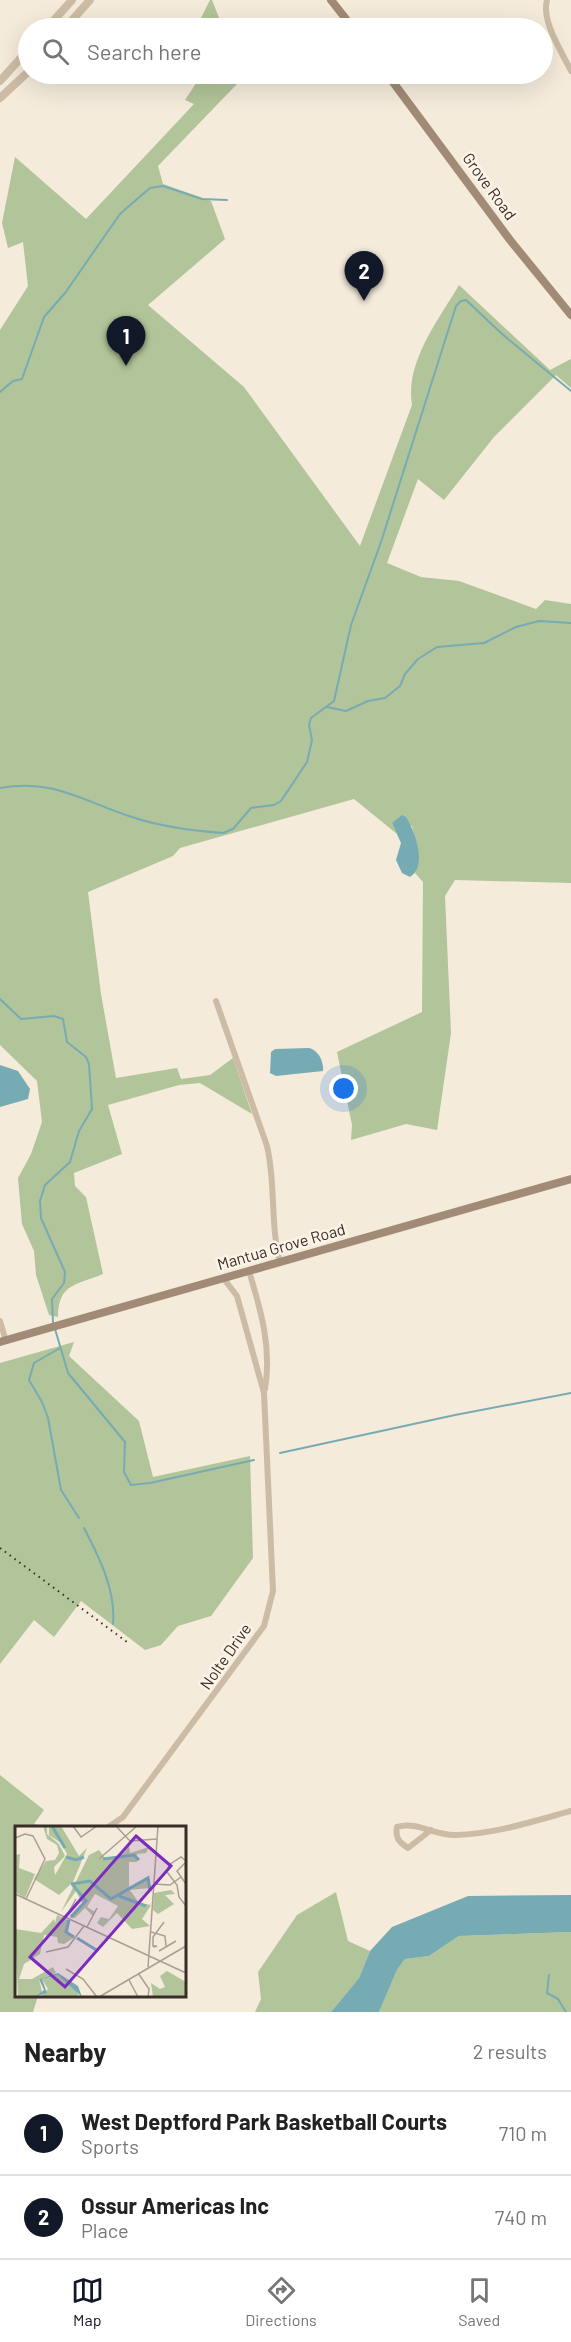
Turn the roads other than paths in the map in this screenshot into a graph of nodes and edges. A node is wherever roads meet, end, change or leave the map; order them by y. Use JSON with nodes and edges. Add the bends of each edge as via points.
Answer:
{"nodes":[{"id":1,"x":72,"y":0,"type":"edge"},
{"id":2,"x":90,"y":0,"type":"edge"},
{"id":3,"x":331,"y":0,"type":"edge"},
{"id":4,"x":547,"y":0,"type":"edge"},
{"id":5,"x":56,"y":18,"type":"edge"},
{"id":6,"x":74,"y":18,"type":"edge"},
{"id":7,"x":345,"y":18,"type":"edge"},
{"id":8,"x":548,"y":18,"type":"edge"},
{"id":9,"x":553,"y":30,"type":"edge"},
{"id":10,"x":18,"y":61,"type":"edge"},
{"id":11,"x":569,"y":61,"type":"edge"},
{"id":12,"x":571,"y":71,"type":"edge"},
{"id":13,"x":0,"y":81,"type":"edge"},
{"id":14,"x":18,"y":81,"type":"edge"},
{"id":15,"x":394,"y":84,"type":"edge"},
{"id":16,"x":0,"y":98,"type":"edge"},
{"id":17,"x":569,"y":310,"type":"edge"},
{"id":18,"x":216,"y":1001,"type":"dead end"},
{"id":19,"x":571,"y":1179,"type":"edge"},
{"id":20,"x":280,"y":1262,"type":"junction"},
{"id":21,"x":249,"y":1271,"type":"junction"},
{"id":22,"x":224,"y":1279,"type":"junction"},
{"id":23,"x":0,"y":1321,"type":"edge"},
{"id":24,"x":3,"y":1342,"type":"edge"},
{"id":25,"x":264,"y":1393,"type":"junction"},
{"id":26,"x":571,"y":1810,"type":"edge"},
{"id":27,"x":109,"y":1826,"type":"edge"},
{"id":28,"x":431,"y":1830,"type":"junction"}],
"edges":[{"from":1,"to":5,"type":"street"},
{"from":2,"to":6,"type":"street"},
{"from":3,"to":7,"type":"main road"},
{"from":4,"to":8,"type":"street"},
{"from":9,"to":11,"type":"street"},
{"from":10,"to":13,"type":"street"},
{"from":11,"to":12,"type":"street"},
{"from":14,"to":16,"type":"street"},
{"from":15,"to":17,"type":"main road","name":"Grove Road","via":[[510,240]]},
{"from":18,"to":20,"type":"street","via":[[272,1164]]},
{"from":19,"to":20,"type":"main road","name":"Mantua Grove Road"},
{"from":20,"to":21,"type":"main road","name":"Mantua Grove Road"},
{"from":21,"to":22,"type":"main road","name":"Mantua Grove Road"},
{"from":21,"to":25,"type":"street","name":"Nolte Drive","via":[[266,1335],[268,1372]]},
{"from":22,"to":24,"type":"main road","name":"Mantua Grove Road"},
{"from":22,"to":25,"type":"street","name":"Nolte Drive","via":[[237,1296]]},
{"from":23,"to":24,"type":"street"},
{"from":25,"to":27,"type":"street","name":"Nolte Drive","via":[[273,1591],[264,1626],[123,1817]]},
{"from":26,"to":28,"type":"street","via":[[501,1829],[457,1835]]},
{"from":28,"to":28,"type":"street","via":[[408,1848],[395,1834],[397,1827],[413,1824]]}]}
